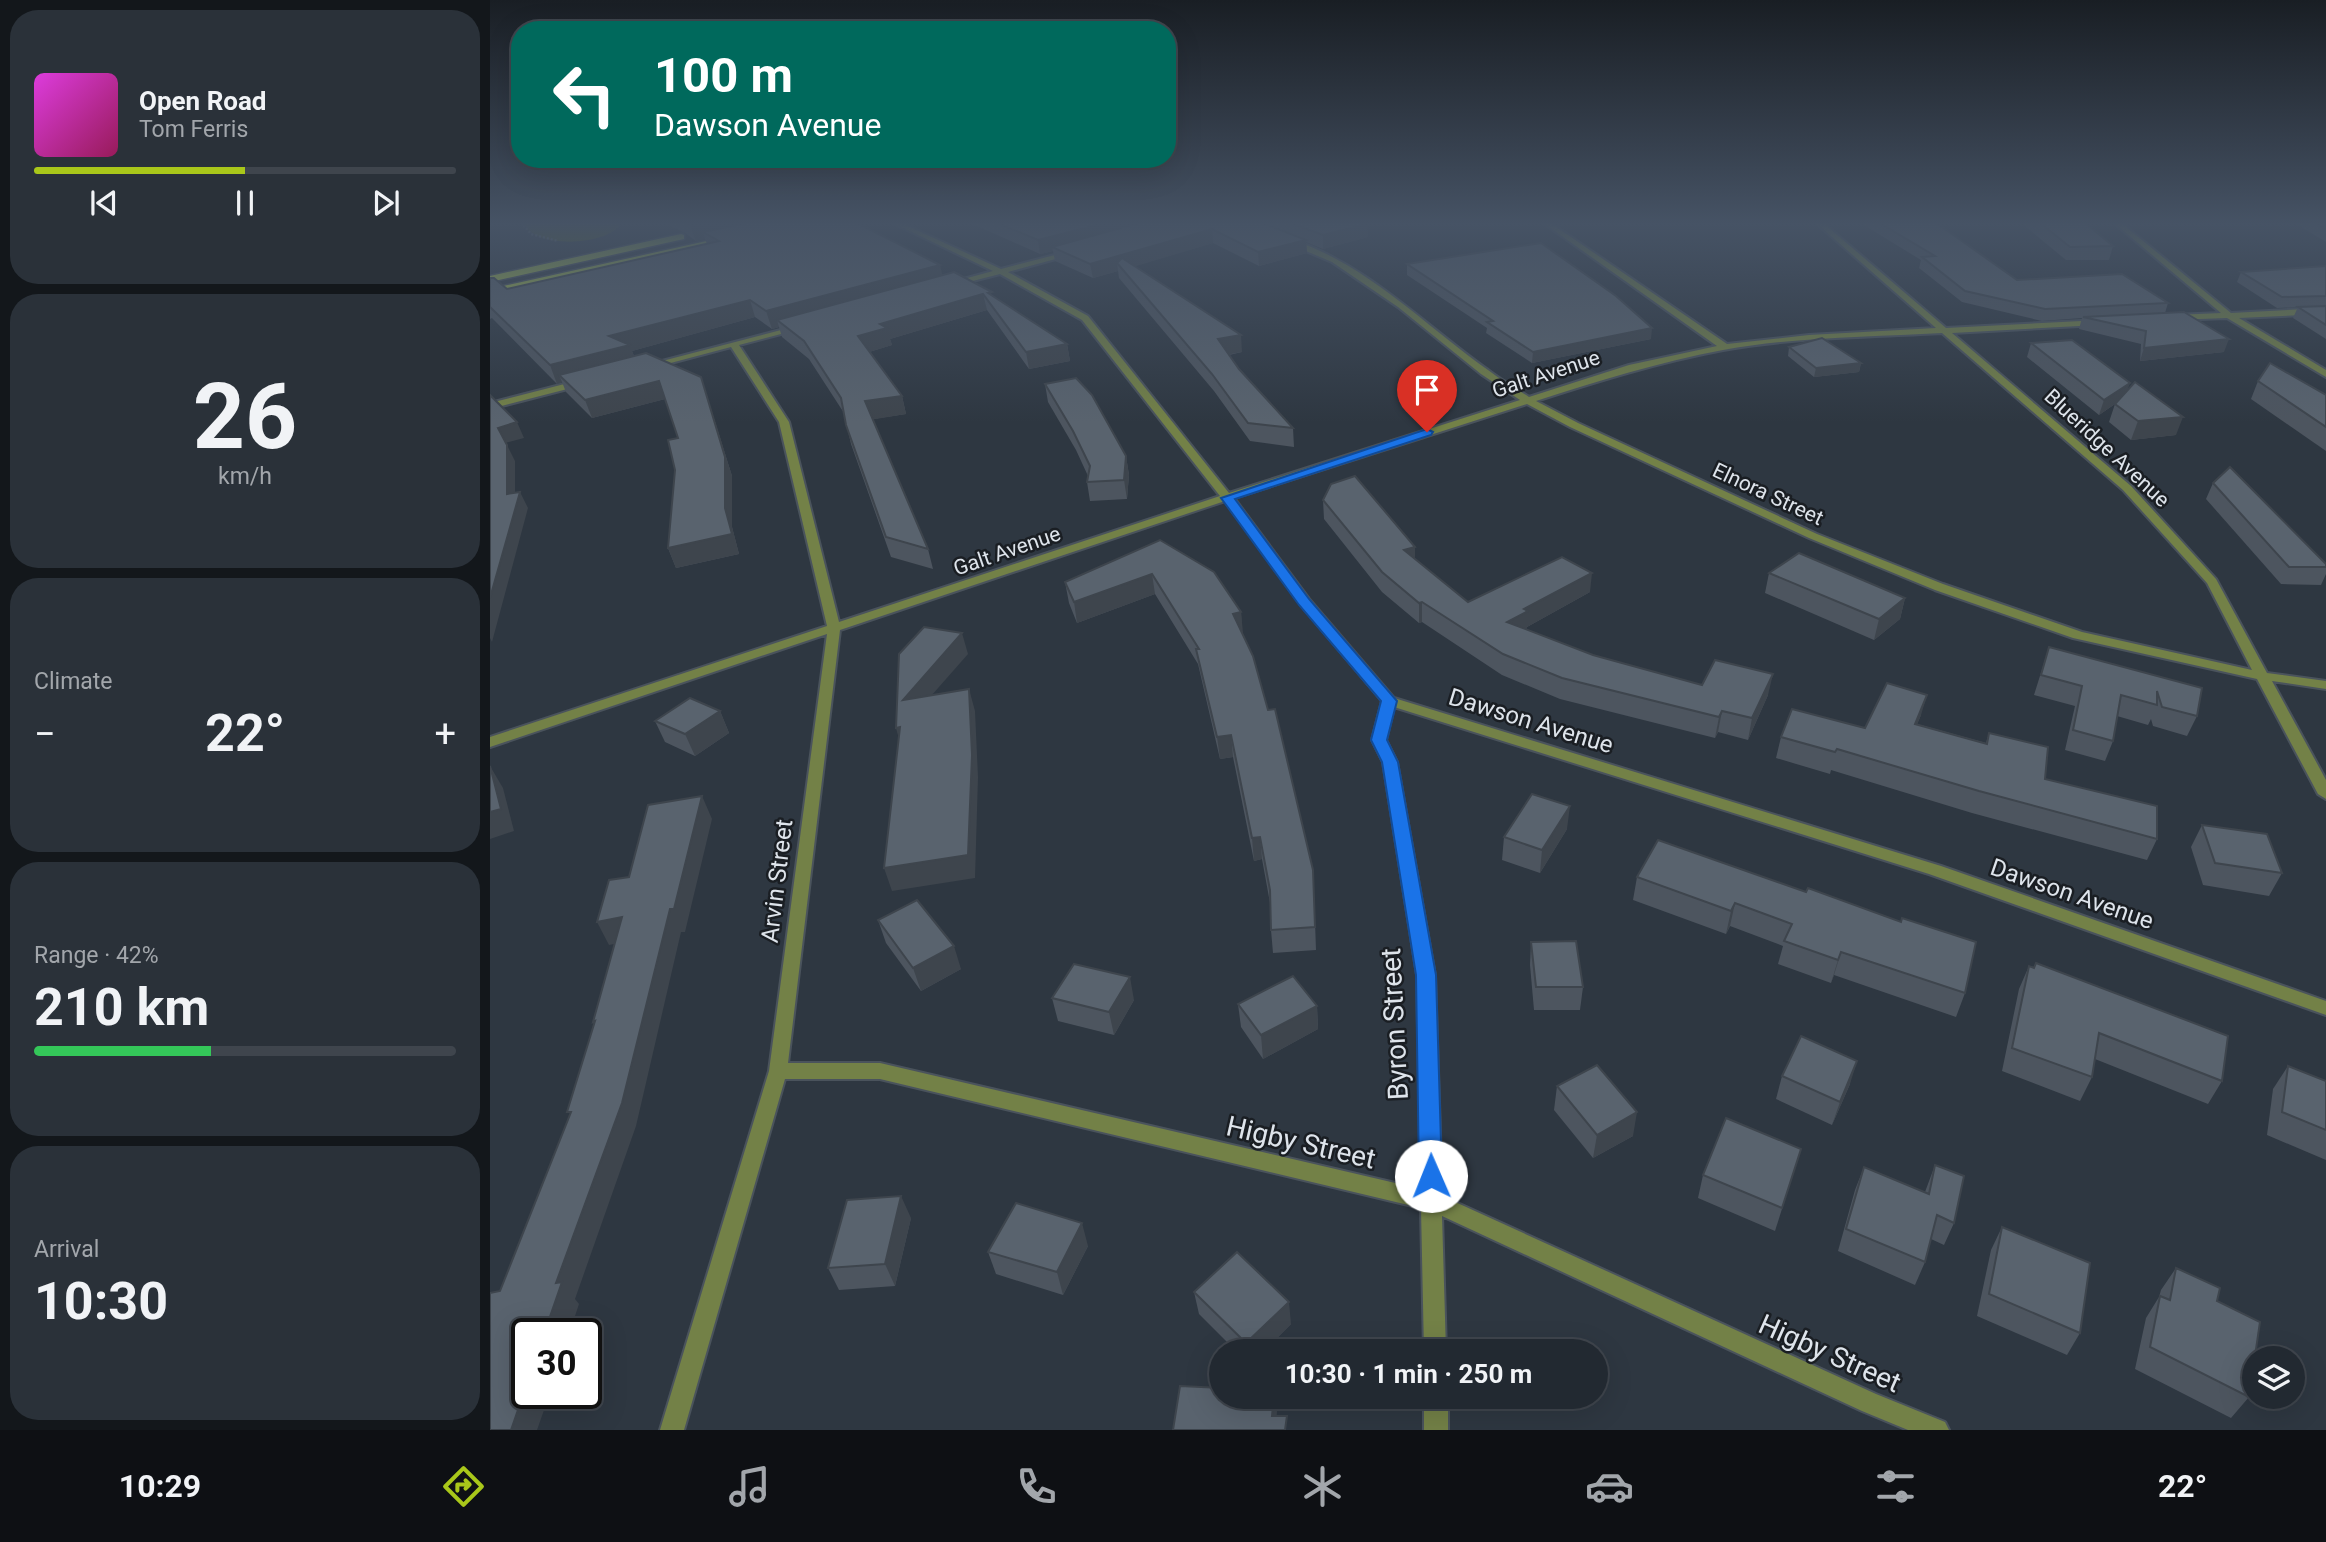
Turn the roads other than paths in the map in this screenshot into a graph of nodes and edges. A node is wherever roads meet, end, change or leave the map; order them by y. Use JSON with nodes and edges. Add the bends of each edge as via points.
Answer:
{"nodes":[{"id":1,"x":1032,"y":289,"type":"edge"},
{"id":2,"x":1377,"y":289,"type":"edge"},
{"id":3,"x":1641,"y":289,"type":"edge"},
{"id":4,"x":1895,"y":289,"type":"edge"},
{"id":5,"x":2196,"y":289,"type":"edge"},
{"id":6,"x":2326,"y":311,"type":"edge"},
{"id":7,"x":2228,"y":315,"type":"junction"},
{"id":8,"x":2160,"y":318,"type":"edge"},
{"id":9,"x":2106,"y":321,"type":"edge"},
{"id":10,"x":814,"y":323,"type":"edge"},
{"id":11,"x":1944,"y":331,"type":"junction"},
{"id":12,"x":734,"y":345,"type":"junction"},
{"id":13,"x":1725,"y":347,"type":"junction"},
{"id":14,"x":639,"y":368,"type":"edge"},
{"id":15,"x":2326,"y":374,"type":"edge"},
{"id":16,"x":585,"y":382,"type":"edge"},
{"id":17,"x":1527,"y":400,"type":"junction"},
{"id":18,"x":490,"y":406,"type":"edge"},
{"id":19,"x":1227,"y":498,"type":"junction"},
{"id":20,"x":834,"y":629,"type":"junction"},
{"id":21,"x":2263,"y":676,"type":"junction"},
{"id":22,"x":2326,"y":685,"type":"edge"},
{"id":23,"x":1389,"y":701,"type":"junction"},
{"id":24,"x":490,"y":742,"type":"edge"},
{"id":25,"x":2326,"y":794,"type":"edge"},
{"id":26,"x":2326,"y":1007,"type":"edge"},
{"id":27,"x":778,"y":1072,"type":"junction"},
{"id":28,"x":1432,"y":1201,"type":"junction"},
{"id":29,"x":1435,"y":1339,"type":"edge"},
{"id":30,"x":1436,"y":1409,"type":"edge"},
{"id":31,"x":672,"y":1430,"type":"edge"},
{"id":32,"x":1436,"y":1430,"type":"edge"},
{"id":33,"x":1937,"y":1430,"type":"edge"}],
"edges":[{"from":1,"to":19,"type":"street","via":[[1085,318]]},
{"from":2,"to":17,"type":"street","name":"Elnora Street"},
{"from":3,"to":13,"type":"street"},
{"from":4,"to":11,"type":"street","name":"Blueridge Avenue"},
{"from":5,"to":7,"type":"street"},
{"from":6,"to":7,"type":"street"},
{"from":7,"to":8,"type":"street"},
{"from":7,"to":15,"type":"street"},
{"from":9,"to":11,"type":"street","name":"Galt Avenue"},
{"from":10,"to":12,"type":"street"},
{"from":11,"to":13,"type":"street","name":"Galt Avenue"},
{"from":11,"to":21,"type":"street","name":"Blueridge Avenue","via":[[2127,488],[2212,582]]},
{"from":12,"to":14,"type":"street"},
{"from":12,"to":20,"type":"street","name":"Arvin Street","via":[[784,422]]},
{"from":13,"to":17,"type":"street","name":"Galt Avenue","via":[[1632,367]]},
{"from":16,"to":18,"type":"street"},
{"from":17,"to":19,"type":"street","name":"Galt Avenue"},
{"from":17,"to":21,"type":"street","name":"Elnora Street","via":[[1812,536],[1939,587],[2078,635]]},
{"from":19,"to":20,"type":"street","name":"Galt Avenue"},
{"from":19,"to":23,"type":"street","via":[[1304,602]]},
{"from":20,"to":24,"type":"street","name":"Galt Avenue"},
{"from":20,"to":27,"type":"street","name":"Arvin Street"},
{"from":21,"to":22,"type":"street","name":"Elnora Street"},
{"from":21,"to":25,"type":"street","name":"Blueridge Avenue"},
{"from":23,"to":26,"type":"street","name":"Dawson Avenue","via":[[1935,870]]},
{"from":23,"to":28,"type":"street","name":"Byron Street","via":[[1379,740],[1390,762],[1426,975]]},
{"from":27,"to":28,"type":"street","name":"Higby Street","via":[[880,1072]]},
{"from":27,"to":31,"type":"street","name":"Arvin Street"},
{"from":28,"to":29,"type":"street","name":"Byron Street"},
{"from":28,"to":33,"type":"street","name":"Higby Street"},
{"from":30,"to":32,"type":"street"}]}
